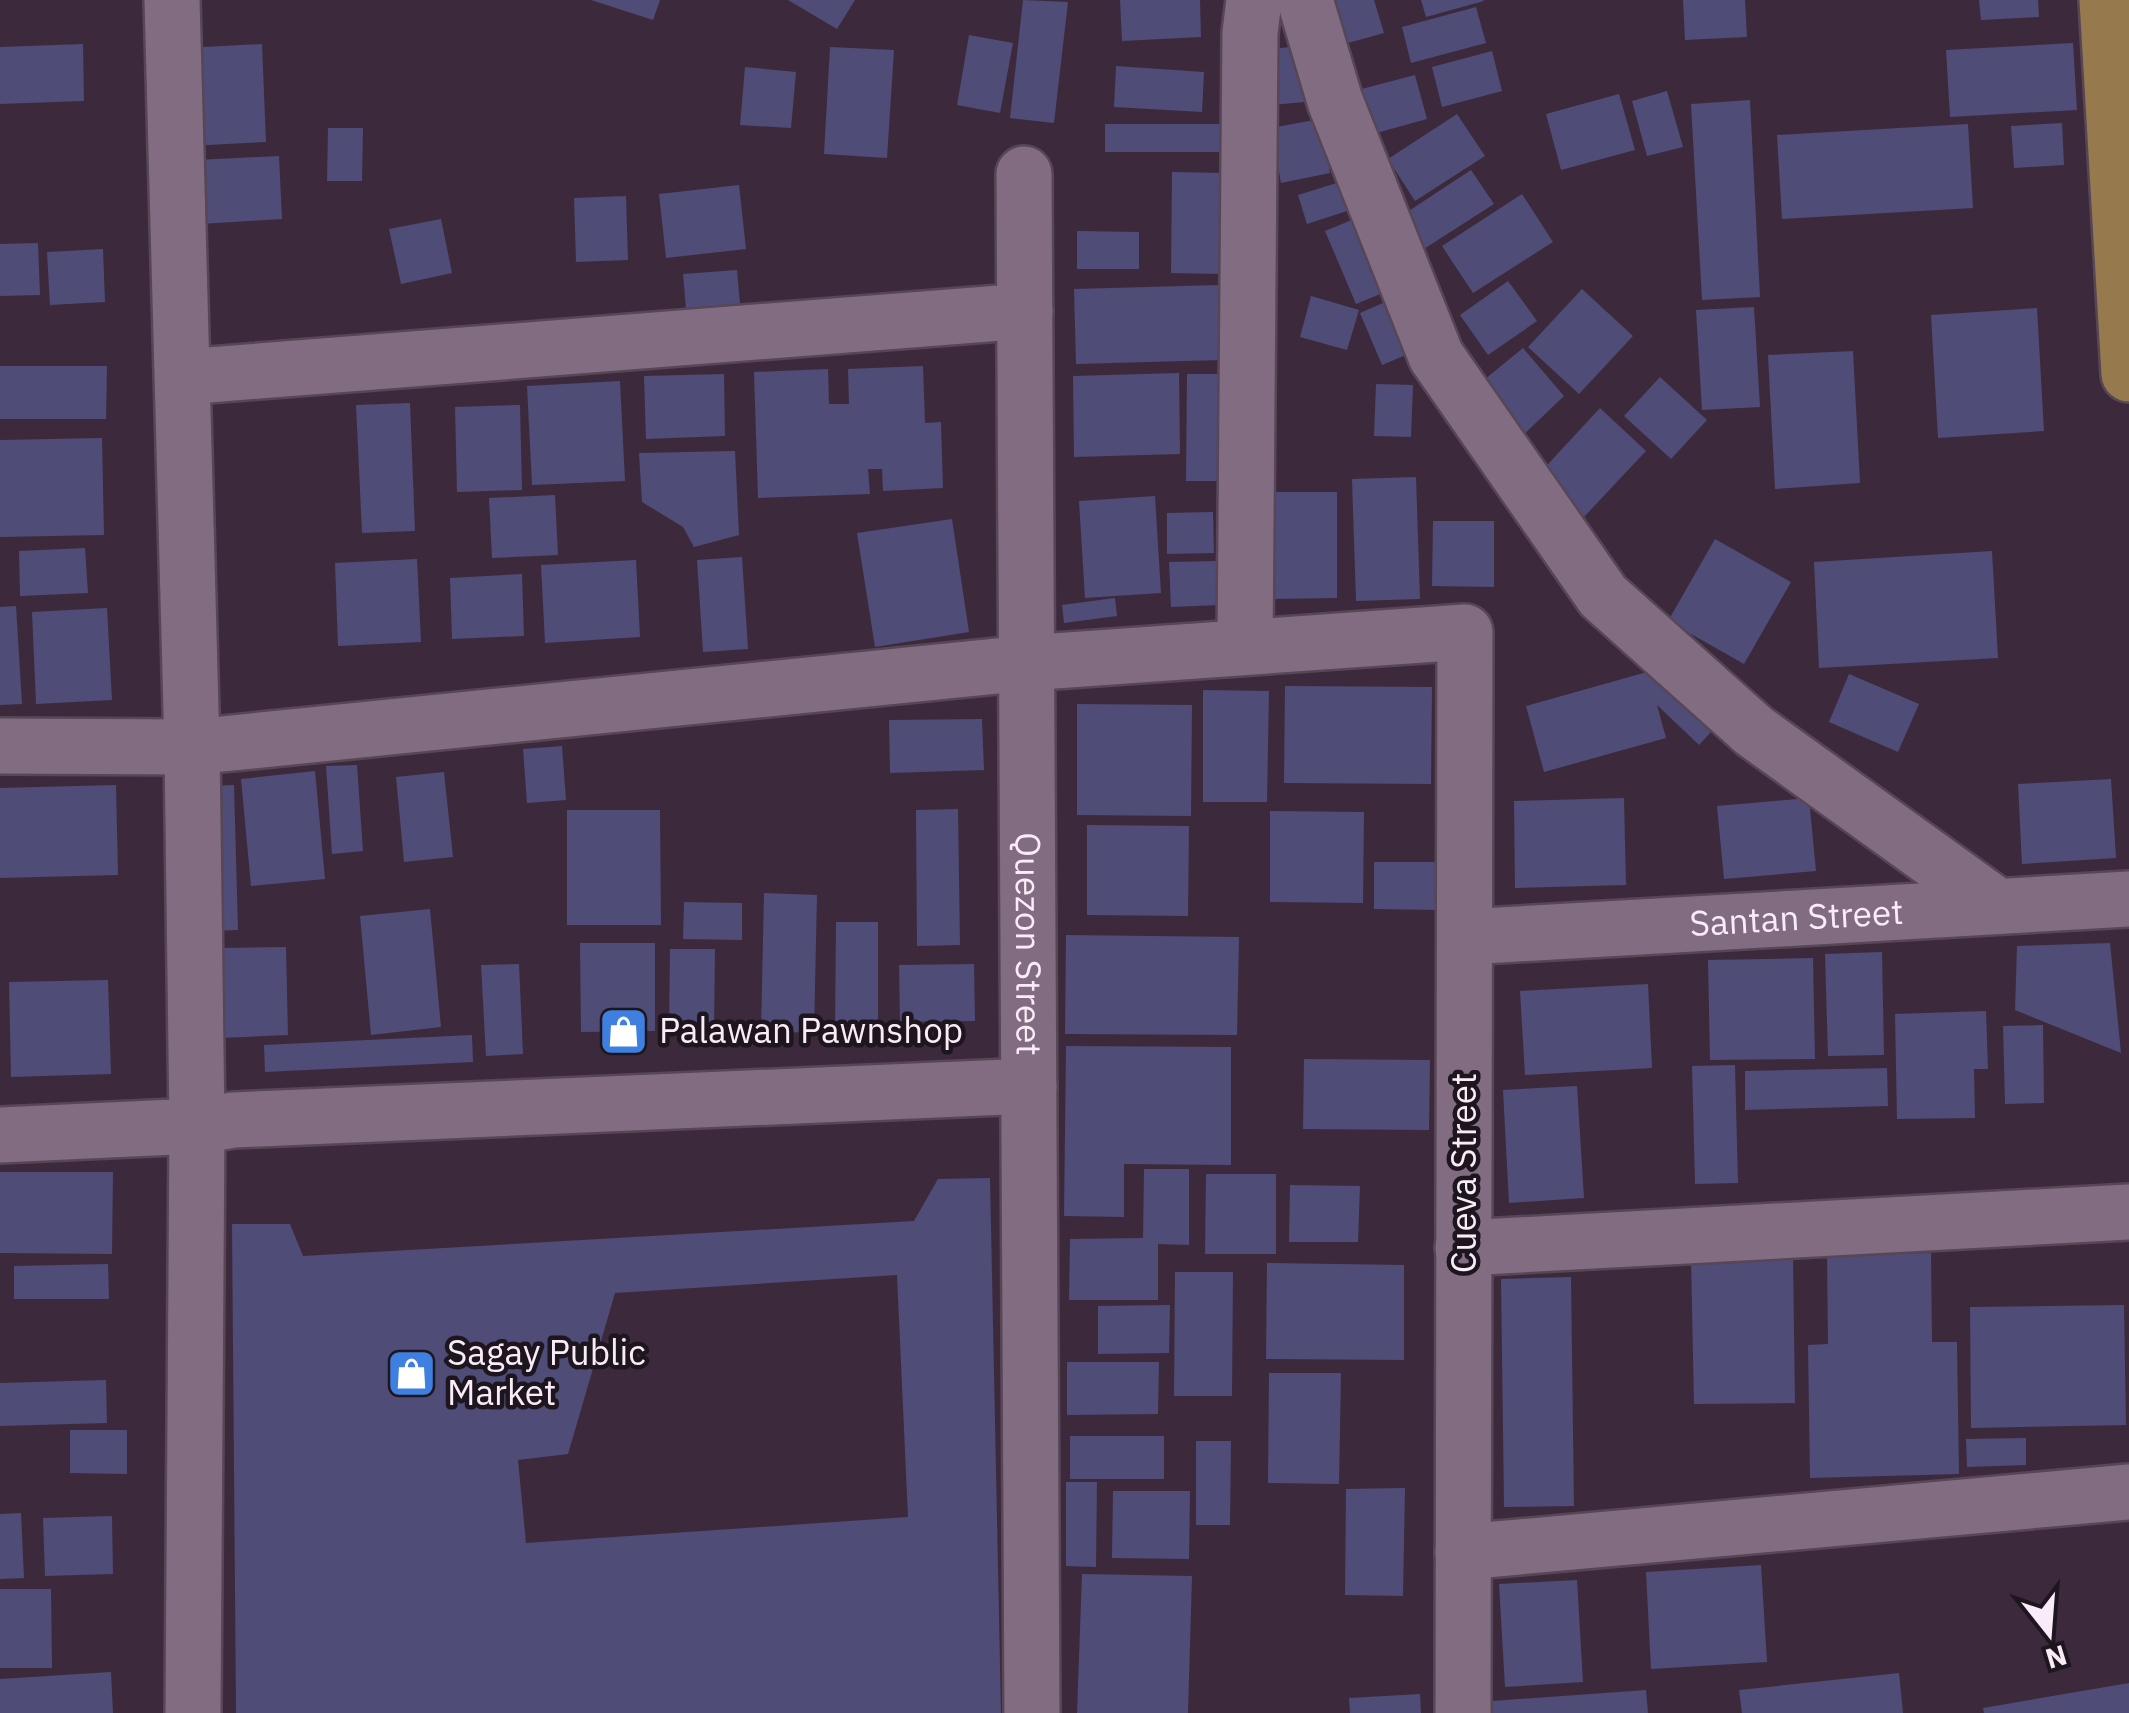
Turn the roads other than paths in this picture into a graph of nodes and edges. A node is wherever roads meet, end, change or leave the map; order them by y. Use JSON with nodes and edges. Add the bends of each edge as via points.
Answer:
{"nodes":[{"id":1,"x":172,"y":0,"type":"edge"},
{"id":2,"x":1254,"y":0,"type":"edge"},
{"id":3,"x":1305,"y":0,"type":"edge"},
{"id":4,"x":2108,"y":0,"type":"edge"},
{"id":5,"x":1024,"y":174,"type":"dead end"},
{"id":6,"x":1025,"y":311,"type":"junction"},
{"id":7,"x":2129,"y":374,"type":"edge"},
{"id":8,"x":183,"y":377,"type":"junction"},
{"id":9,"x":1244,"y":647,"type":"junction"},
{"id":10,"x":1026,"y":662,"type":"junction"},
{"id":11,"x":0,"y":746,"type":"edge"},
{"id":12,"x":192,"y":747,"type":"junction"},
{"id":13,"x":2129,"y":899,"type":"edge"},
{"id":14,"x":1997,"y":906,"type":"junction"},
{"id":15,"x":1464,"y":938,"type":"junction"},
{"id":16,"x":1029,"y":1086,"type":"junction"},
{"id":17,"x":197,"y":1126,"type":"junction"},
{"id":18,"x":0,"y":1136,"type":"edge"},
{"id":19,"x":2129,"y":1212,"type":"edge"},
{"id":20,"x":1463,"y":1248,"type":"junction"},
{"id":21,"x":2129,"y":1492,"type":"edge"},
{"id":22,"x":1464,"y":1552,"type":"junction"},
{"id":23,"x":194,"y":1713,"type":"edge"},
{"id":24,"x":1032,"y":1713,"type":"edge"},
{"id":25,"x":1463,"y":1713,"type":"edge"}],
"edges":[{"from":1,"to":8,"type":"street"},
{"from":2,"to":9,"type":"street"},
{"from":3,"to":14,"type":"street","via":[[1335,101],[1436,356],[1603,596],[1754,731]]},
{"from":4,"to":7,"type":"main road"},
{"from":5,"to":6,"type":"street","name":"Quezon Street"},
{"from":6,"to":8,"type":"street"},
{"from":6,"to":10,"type":"street","name":"Quezon Street"},
{"from":8,"to":12,"type":"street"},
{"from":9,"to":10,"type":"street"},
{"from":9,"to":15,"type":"street","name":"Cueva Street","via":[[1465,632]]},
{"from":10,"to":12,"type":"street"},
{"from":10,"to":16,"type":"street","name":"Quezon Street"},
{"from":11,"to":12,"type":"street"},
{"from":12,"to":17,"type":"street"},
{"from":13,"to":14,"type":"street","name":"Santan Street"},
{"from":14,"to":15,"type":"street","name":"Santan Street"},
{"from":15,"to":20,"type":"street","name":"Cueva Street"},
{"from":16,"to":17,"type":"street"},
{"from":16,"to":24,"type":"street","name":"Quezon Street"},
{"from":17,"to":18,"type":"street"},
{"from":17,"to":23,"type":"street"},
{"from":19,"to":20,"type":"street"},
{"from":20,"to":22,"type":"street","name":"Cueva Street"},
{"from":21,"to":22,"type":"street"},
{"from":22,"to":25,"type":"street","name":"Cueva Street"}]}
